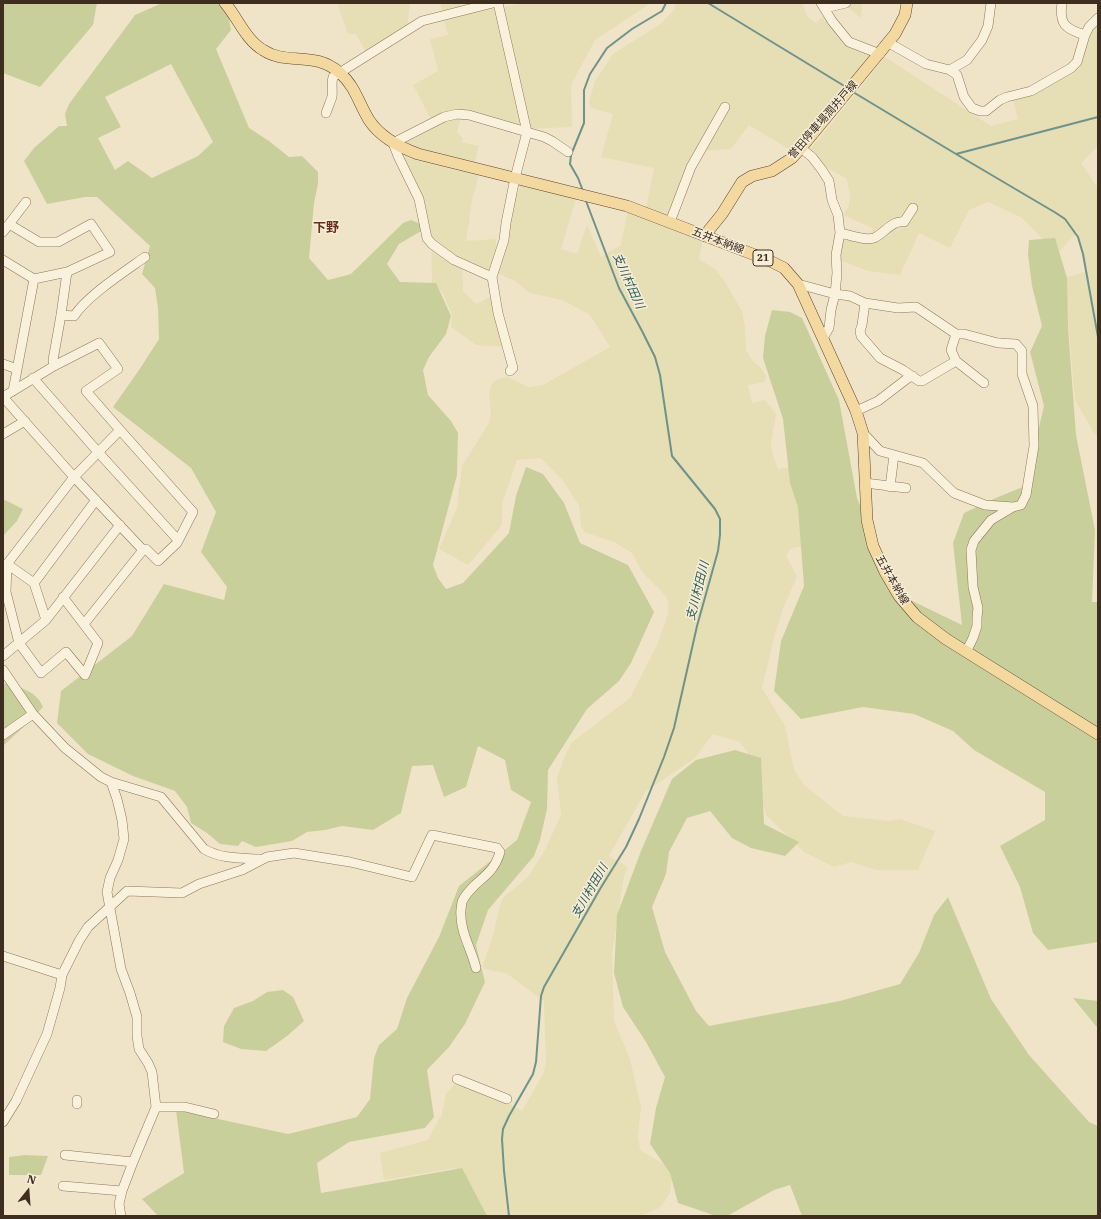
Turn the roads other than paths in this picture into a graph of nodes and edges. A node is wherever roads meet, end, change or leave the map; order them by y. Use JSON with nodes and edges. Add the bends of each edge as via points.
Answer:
{"nodes":[{"id":1,"x":225,"y":3,"type":"edge"},
{"id":2,"x":493,"y":3,"type":"edge"},
{"id":3,"x":498,"y":3,"type":"edge"},
{"id":4,"x":846,"y":3,"type":"edge"},
{"id":5,"x":907,"y":3,"type":"edge"},
{"id":6,"x":991,"y":3,"type":"edge"},
{"id":7,"x":1062,"y":3,"type":"edge"},
{"id":8,"x":823,"y":6,"type":"edge"},
{"id":9,"x":1098,"y":18,"type":"edge"},
{"id":10,"x":1085,"y":35,"type":"junction"},
{"id":11,"x":889,"y":42,"type":"junction"},
{"id":12,"x":880,"y":54,"type":"junction"},
{"id":13,"x":950,"y":70,"type":"junction"},
{"id":14,"x":340,"y":72,"type":"junction"},
{"id":15,"x":725,"y":107,"type":"dead end"},
{"id":16,"x":326,"y":113,"type":"dead end"},
{"id":17,"x":527,"y":132,"type":"junction"},
{"id":18,"x":393,"y":143,"type":"junction"},
{"id":19,"x":801,"y":148,"type":"junction"},
{"id":20,"x":568,"y":152,"type":"dead end"},
{"id":21,"x":515,"y":178,"type":"junction"},
{"id":22,"x":26,"y":202,"type":"dead end"},
{"id":23,"x":913,"y":208,"type":"dead end"},
{"id":24,"x":670,"y":222,"type":"junction"},
{"id":25,"x":9,"y":224,"type":"junction"},
{"id":26,"x":3,"y":232,"type":"edge"},
{"id":27,"x":840,"y":233,"type":"junction"},
{"id":28,"x":705,"y":236,"type":"junction"},
{"id":29,"x":145,"y":257,"type":"dead end"},
{"id":30,"x":3,"y":260,"type":"edge"},
{"id":31,"x":68,"y":272,"type":"junction"},
{"id":32,"x":492,"y":277,"type":"junction"},
{"id":33,"x":34,"y":279,"type":"junction"},
{"id":34,"x":798,"y":284,"type":"junction"},
{"id":35,"x":835,"y":294,"type":"junction"},
{"id":36,"x":866,"y":303,"type":"junction"},
{"id":37,"x":61,"y":315,"type":"junction"},
{"id":38,"x":956,"y":334,"type":"junction"},
{"id":39,"x":823,"y":338,"type":"junction"},
{"id":40,"x":956,"y":361,"type":"junction"},
{"id":41,"x":3,"y":364,"type":"edge"},
{"id":42,"x":54,"y":366,"type":"junction"},
{"id":43,"x":17,"y":369,"type":"junction"},
{"id":44,"x":510,"y":371,"type":"dead end"},
{"id":45,"x":913,"y":376,"type":"junction"},
{"id":46,"x":33,"y":378,"type":"junction"},
{"id":47,"x":984,"y":382,"type":"dead end"},
{"id":48,"x":14,"y":391,"type":"junction"},
{"id":49,"x":3,"y":397,"type":"edge"},
{"id":50,"x":856,"y":411,"type":"junction"},
{"id":51,"x":25,"y":421,"type":"junction"},
{"id":52,"x":120,"y":430,"type":"junction"},
{"id":53,"x":863,"y":433,"type":"junction"},
{"id":54,"x":3,"y":434,"type":"edge"},
{"id":55,"x":98,"y":452,"type":"junction"},
{"id":56,"x":894,"y":455,"type":"junction"},
{"id":57,"x":74,"y":477,"type":"junction"},
{"id":58,"x":865,"y":483,"type":"junction"},
{"id":59,"x":890,"y":487,"type":"junction"},
{"id":60,"x":906,"y":488,"type":"dead end"},
{"id":61,"x":96,"y":500,"type":"junction"},
{"id":62,"x":1013,"y":507,"type":"junction"},
{"id":63,"x":120,"y":525,"type":"junction"},
{"id":64,"x":178,"y":540,"type":"junction"},
{"id":65,"x":143,"y":550,"type":"junction"},
{"id":66,"x":5,"y":564,"type":"edge"},
{"id":67,"x":34,"y":583,"type":"junction"},
{"id":68,"x":63,"y":597,"type":"junction"},
{"id":69,"x":46,"y":620,"type":"junction"},
{"id":70,"x":84,"y":624,"type":"junction"},
{"id":71,"x":19,"y":643,"type":"junction"},
{"id":72,"x":966,"y":652,"type":"junction"},
{"id":73,"x":3,"y":656,"type":"edge"},
{"id":74,"x":3,"y":670,"type":"edge"},
{"id":75,"x":33,"y":714,"type":"junction"},
{"id":76,"x":1098,"y":734,"type":"edge"},
{"id":77,"x":3,"y":735,"type":"edge"},
{"id":78,"x":111,"y":782,"type":"junction"},
{"id":79,"x":260,"y":859,"type":"junction"},
{"id":80,"x":109,"y":908,"type":"junction"},
{"id":81,"x":3,"y":956,"type":"edge"},
{"id":82,"x":476,"y":968,"type":"dead end"},
{"id":83,"x":62,"y":975,"type":"junction"},
{"id":84,"x":457,"y":1079,"type":"dead end"},
{"id":85,"x":507,"y":1099,"type":"dead end"},
{"id":86,"x":156,"y":1107,"type":"junction"},
{"id":87,"x":214,"y":1114,"type":"dead end"},
{"id":88,"x":3,"y":1122,"type":"edge"},
{"id":89,"x":65,"y":1155,"type":"dead end"},
{"id":90,"x":133,"y":1162,"type":"junction"},
{"id":91,"x":63,"y":1186,"type":"dead end"},
{"id":92,"x":122,"y":1192,"type":"junction"},
{"id":93,"x":120,"y":1216,"type":"edge"}],
"edges":[{"from":1,"to":14,"type":"main road","name":"五井本納線","number":"21","via":[[251,41],[264,51],[278,56],[323,62]]},
{"from":2,"to":14,"type":"street","via":[[422,21]]},
{"from":3,"to":17,"type":"street"},
{"from":4,"to":8,"type":"street"},
{"from":5,"to":11,"type":"main road","name":"誉田停車場潤井戸線","via":[[902,22]]},
{"from":6,"to":13,"type":"street","via":[[988,26],[982,40],[967,60]]},
{"from":7,"to":10,"type":"street","via":[[1060,15],[1063,22],[1075,32]]},
{"from":8,"to":12,"type":"street","via":[[849,42]]},
{"from":9,"to":10,"type":"street"},
{"from":10,"to":13,"type":"street","via":[[1077,62],[1071,68],[1031,91],[1000,100],[986,111],[972,108],[964,98],[957,75]]},
{"from":11,"to":12,"type":"main road","name":"誉田停車場潤井戸線"},
{"from":11,"to":13,"type":"street","via":[[926,64]]},
{"from":12,"to":19,"type":"main road","name":"誉田停車場潤井戸線"},
{"from":14,"to":16,"type":"street","via":[[331,81],[332,97]]},
{"from":14,"to":18,"type":"main road","name":"五井本納線","number":"21","via":[[352,86],[369,120]]},
{"from":15,"to":24,"type":"street","via":[[691,167]]},
{"from":17,"to":18,"type":"street","via":[[470,115],[457,114]]},
{"from":17,"to":20,"type":"street","via":[[552,141]]},
{"from":17,"to":21,"type":"street"},
{"from":18,"to":21,"type":"main road","name":"五井本納線","number":"21","via":[[418,154]]},
{"from":18,"to":32,"type":"street","via":[[419,199],[427,238],[454,260]]},
{"from":19,"to":27,"type":"street","via":[[815,161],[829,181]]},
{"from":19,"to":28,"type":"main road","name":"誉田停車場潤井戸線","via":[[792,158],[772,171],[752,176],[742,182]]},
{"from":21,"to":24,"type":"main road","name":"五井本納線","number":"21","via":[[608,200]]},
{"from":21,"to":32,"type":"street","via":[[504,240]]},
{"from":22,"to":25,"type":"street"},
{"from":23,"to":27,"type":"street","via":[[904,222],[896,222],[875,238]]},
{"from":24,"to":28,"type":"main road","name":"五井本納線","number":"21"},
{"from":25,"to":26,"type":"street"},
{"from":25,"to":31,"type":"street","via":[[39,242],[58,242],[91,224],[110,252]]},
{"from":27,"to":35,"type":"street","via":[[836,255]]},
{"from":28,"to":34,"type":"main road","name":"五井本納線","number":"21","via":[[778,264],[792,275]]},
{"from":29,"to":37,"type":"street","via":[[89,299],[74,316]]},
{"from":30,"to":33,"type":"street"},
{"from":31,"to":33,"type":"street"},
{"from":31,"to":37,"type":"street"},
{"from":32,"to":44,"type":"street","via":[[512,368]]},
{"from":33,"to":43,"type":"street"},
{"from":34,"to":35,"type":"street"},
{"from":34,"to":39,"type":"main road","name":"五井本納線","number":"21"},
{"from":35,"to":36,"type":"street","via":[[850,296]]},
{"from":35,"to":39,"type":"street","via":[[829,328]]},
{"from":36,"to":38,"type":"street","via":[[898,308],[916,307]]},
{"from":36,"to":45,"type":"street","via":[[861,336],[880,358]]},
{"from":37,"to":42,"type":"street"},
{"from":38,"to":40,"type":"street","via":[[951,350]]},
{"from":38,"to":62,"type":"street","via":[[998,344],[1016,344],[1022,351],[1022,374],[1034,406],[1034,446],[1026,495],[1021,505]]},
{"from":39,"to":50,"type":"main road","name":"五井本納線","number":"21"},
{"from":40,"to":45,"type":"street","via":[[922,381]]},
{"from":40,"to":47,"type":"street"},
{"from":41,"to":43,"type":"street"},
{"from":42,"to":46,"type":"street"},
{"from":42,"to":52,"type":"street","via":[[99,343],[118,369],[86,391]]},
{"from":43,"to":48,"type":"street"},
{"from":45,"to":50,"type":"street","via":[[878,401]]},
{"from":46,"to":48,"type":"street"},
{"from":46,"to":55,"type":"street"},
{"from":48,"to":49,"type":"street"},
{"from":49,"to":51,"type":"street"},
{"from":50,"to":53,"type":"main road","name":"五井本納線","number":"21"},
{"from":51,"to":54,"type":"street"},
{"from":51,"to":57,"type":"street"},
{"from":52,"to":55,"type":"street"},
{"from":52,"to":64,"type":"street","via":[[193,512]]},
{"from":53,"to":56,"type":"street","via":[[880,451]]},
{"from":53,"to":58,"type":"main road","name":"五井本納線","number":"21"},
{"from":55,"to":57,"type":"street"},
{"from":55,"to":64,"type":"street"},
{"from":56,"to":59,"type":"street"},
{"from":56,"to":62,"type":"street","via":[[923,463],[958,495],[985,505]]},
{"from":57,"to":61,"type":"street"},
{"from":57,"to":66,"type":"street"},
{"from":58,"to":59,"type":"street"},
{"from":58,"to":72,"type":"main road","name":"五井本納線","number":"21","via":[[867,520],[873,546],[885,572],[907,607],[917,617]]},
{"from":59,"to":60,"type":"street"},
{"from":61,"to":63,"type":"street"},
{"from":61,"to":67,"type":"street"},
{"from":62,"to":72,"type":"street","via":[[991,520],[974,541],[971,550],[973,587],[978,608],[973,638]]},
{"from":63,"to":65,"type":"street"},
{"from":63,"to":68,"type":"street"},
{"from":64,"to":65,"type":"street","via":[[158,561],[146,549]]},
{"from":65,"to":70,"type":"street"},
{"from":66,"to":67,"type":"street"},
{"from":66,"to":71,"type":"street","via":[[6,592]]},
{"from":67,"to":69,"type":"street"},
{"from":68,"to":69,"type":"street"},
{"from":68,"to":70,"type":"street"},
{"from":69,"to":71,"type":"street"},
{"from":70,"to":71,"type":"street","via":[[98,643],[85,675],[66,652],[41,673]]},
{"from":71,"to":73,"type":"street"},
{"from":72,"to":76,"type":"main road","name":"五井本納線","number":"21"},
{"from":74,"to":75,"type":"street"},
{"from":75,"to":77,"type":"street"},
{"from":75,"to":78,"type":"street","via":[[65,748]]},
{"from":78,"to":79,"type":"street","via":[[161,797],[204,849],[213,854]]},
{"from":78,"to":80,"type":"street","via":[[122,820],[124,839],[110,878],[107,892]]},
{"from":79,"to":80,"type":"street","via":[[256,864],[199,884],[182,893],[127,891]]},
{"from":79,"to":82,"type":"street","via":[[294,854],[350,862],[412,877],[432,835],[497,848],[500,852],[497,862],[489,874],[473,886],[462,900],[460,918]]},
{"from":80,"to":83,"type":"street","via":[[88,927]]},
{"from":80,"to":86,"type":"street","via":[[121,969],[136,1017],[140,1049],[152,1072]]},
{"from":81,"to":83,"type":"street"},
{"from":83,"to":88,"type":"street","via":[[47,1034],[16,1101]]},
{"from":84,"to":85,"type":"street"},
{"from":86,"to":87,"type":"street","via":[[185,1107]]},
{"from":86,"to":90,"type":"street"},
{"from":89,"to":90,"type":"street"},
{"from":90,"to":92,"type":"street"},
{"from":91,"to":92,"type":"street"},
{"from":92,"to":93,"type":"street"}]}
